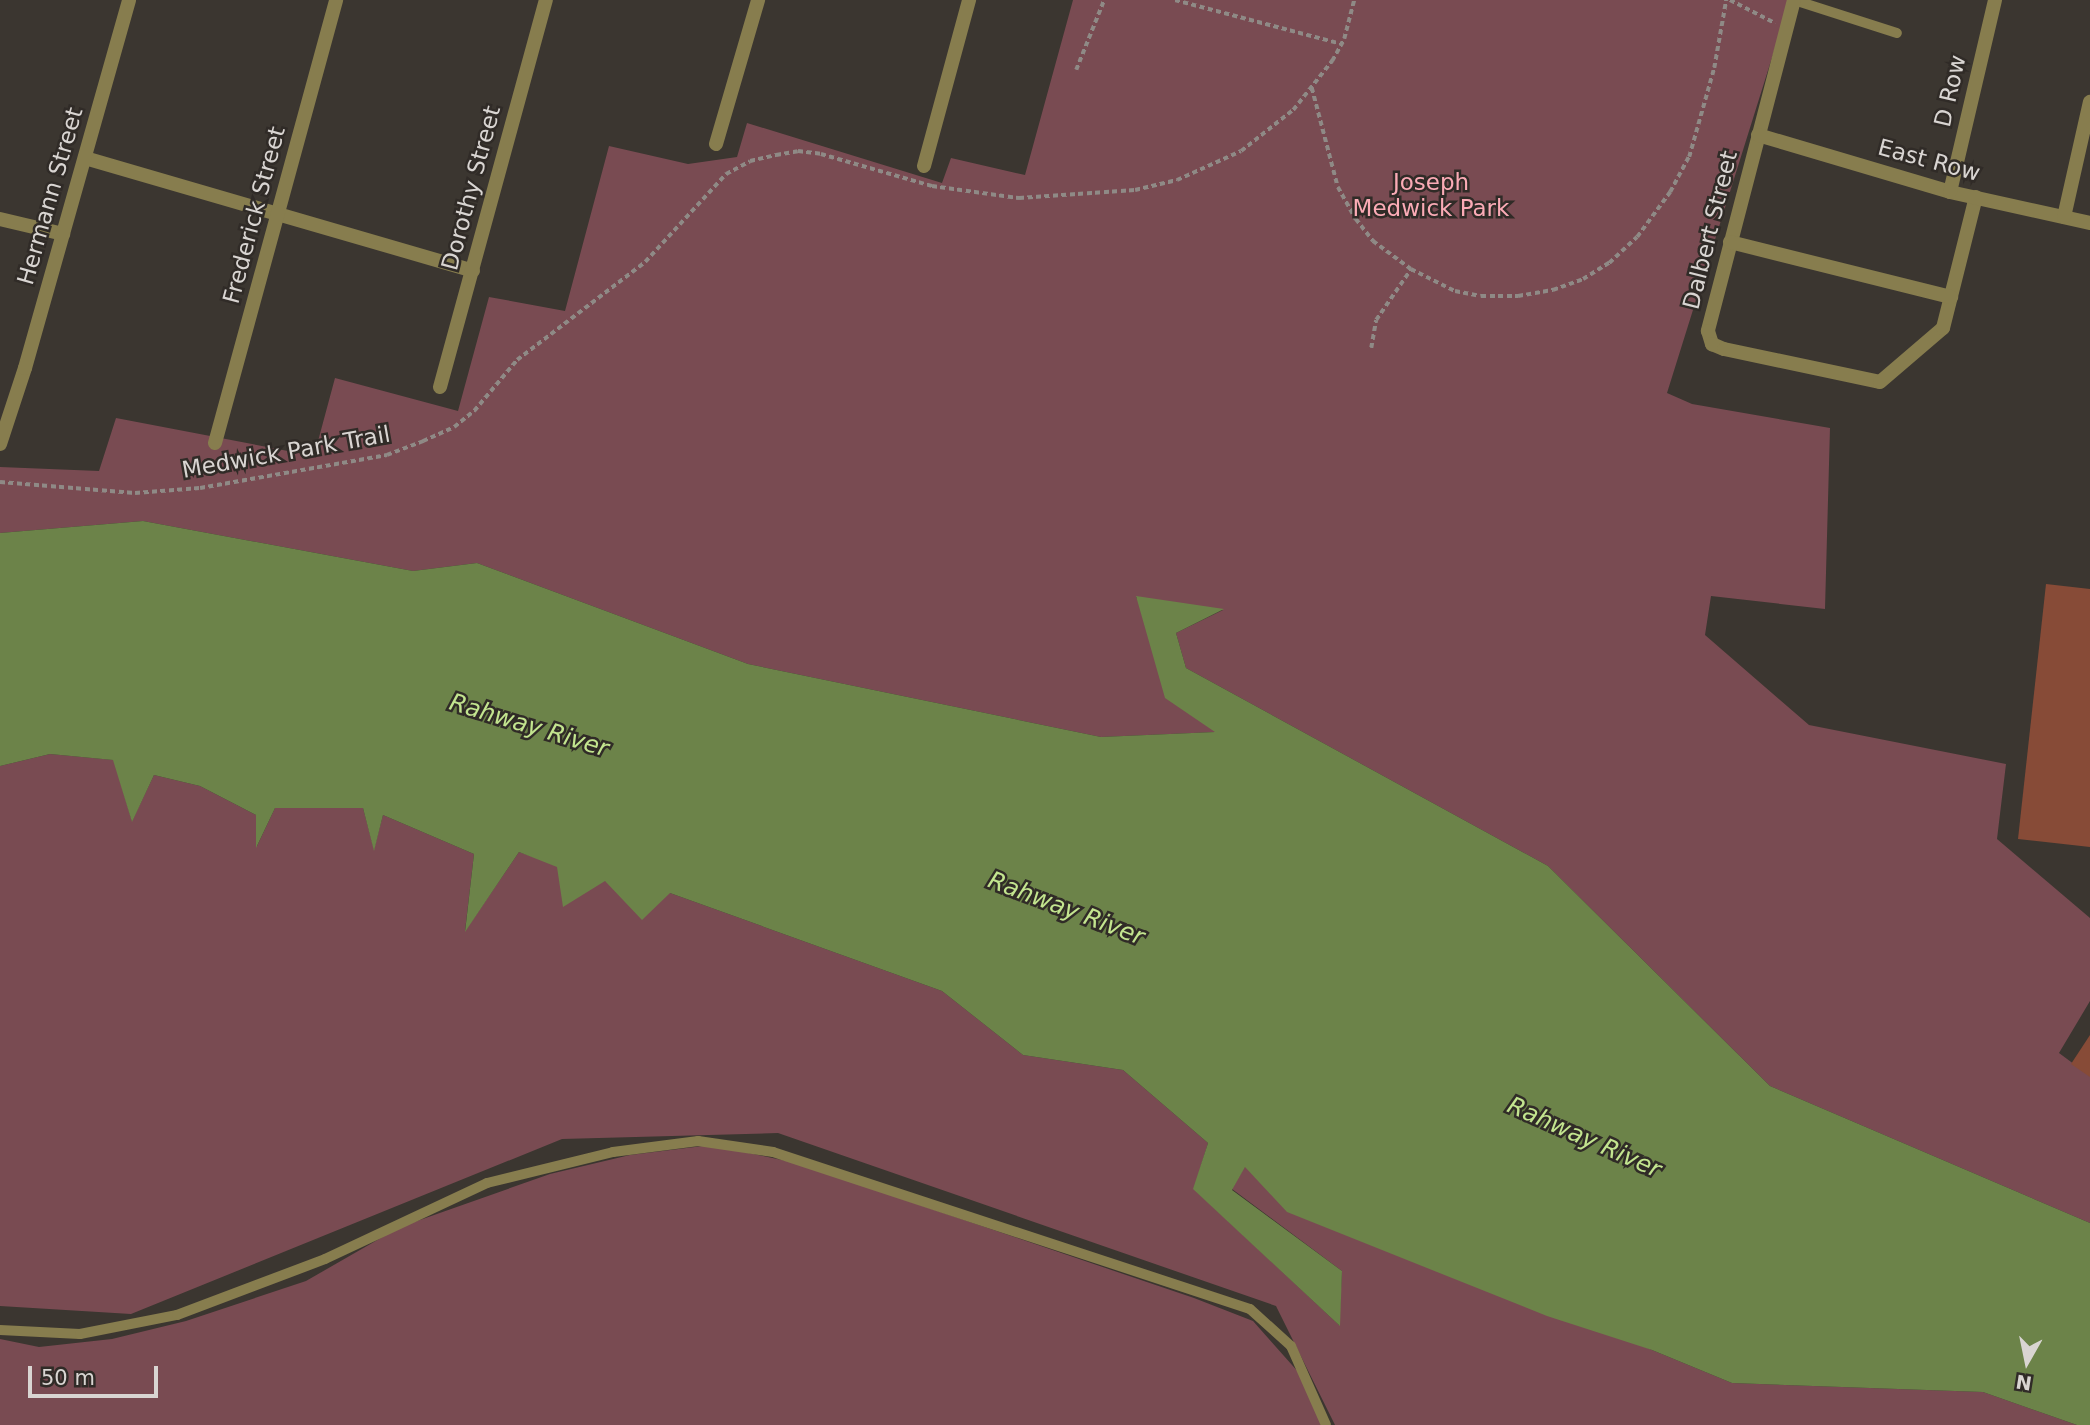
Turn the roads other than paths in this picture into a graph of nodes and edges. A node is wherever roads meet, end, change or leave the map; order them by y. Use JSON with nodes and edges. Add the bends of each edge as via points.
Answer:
{"nodes":[{"id":1,"x":129,"y":0,"type":"edge"},
{"id":2,"x":337,"y":0,"type":"edge"},
{"id":3,"x":546,"y":0,"type":"edge"},
{"id":4,"x":758,"y":0,"type":"edge"},
{"id":5,"x":969,"y":0,"type":"edge"},
{"id":6,"x":1794,"y":0,"type":"edge"},
{"id":7,"x":1995,"y":0,"type":"edge"},
{"id":8,"x":1896,"y":33,"type":"dead end"},
{"id":9,"x":2090,"y":102,"type":"edge"},
{"id":10,"x":1758,"y":135,"type":"junction"},
{"id":11,"x":716,"y":144,"type":"dead end"},
{"id":12,"x":85,"y":158,"type":"junction"},
{"id":13,"x":924,"y":166,"type":"dead end"},
{"id":14,"x":1950,"y":192,"type":"junction"},
{"id":15,"x":1976,"y":197,"type":"junction"},
{"id":16,"x":279,"y":213,"type":"junction"},
{"id":17,"x":2064,"y":217,"type":"junction"},
{"id":18,"x":0,"y":219,"type":"edge"},
{"id":19,"x":2090,"y":223,"type":"edge"},
{"id":20,"x":63,"y":234,"type":"junction"},
{"id":21,"x":1730,"y":242,"type":"junction"},
{"id":22,"x":472,"y":271,"type":"junction"},
{"id":23,"x":1951,"y":297,"type":"junction"},
{"id":24,"x":440,"y":387,"type":"dead end"},
{"id":25,"x":215,"y":443,"type":"dead end"},
{"id":26,"x":0,"y":444,"type":"edge"},
{"id":27,"x":0,"y":1330,"type":"edge"},
{"id":28,"x":1326,"y":1425,"type":"edge"}],
"edges":[{"from":1,"to":12,"type":"street","name":"Hermann Street"},
{"from":2,"to":16,"type":"street","name":"Frederick Street"},
{"from":3,"to":22,"type":"street","name":"Dorothy Street"},
{"from":4,"to":11,"type":"street"},
{"from":5,"to":13,"type":"street"},
{"from":6,"to":8,"type":"lane"},
{"from":6,"to":10,"type":"street","name":"Dalbert Street"},
{"from":7,"to":14,"type":"street","name":"D Row"},
{"from":9,"to":17,"type":"street"},
{"from":10,"to":14,"type":"street","name":"East Row"},
{"from":10,"to":21,"type":"street","name":"Dalbert Street"},
{"from":12,"to":16,"type":"street"},
{"from":12,"to":20,"type":"street","name":"Hermann Street"},
{"from":14,"to":15,"type":"street","name":"East Row"},
{"from":15,"to":17,"type":"street","name":"East Row"},
{"from":15,"to":23,"type":"street"},
{"from":16,"to":22,"type":"street"},
{"from":16,"to":25,"type":"street","name":"Frederick Street"},
{"from":17,"to":19,"type":"street","name":"East Row"},
{"from":18,"to":20,"type":"street"},
{"from":20,"to":26,"type":"street","name":"Hermann Street"},
{"from":21,"to":23,"type":"street"},
{"from":21,"to":23,"type":"street","name":"Dalbert Street","via":[[1707,331],[1712,344],[1724,349],[1880,382],[1943,328]]},
{"from":22,"to":24,"type":"street","name":"Dorothy Street"},
{"from":27,"to":28,"type":"lane","via":[[80,1334],[177,1315],[325,1259],[487,1183],[613,1152],[698,1141],[773,1152],[1250,1309],[1290,1346]]}]}
